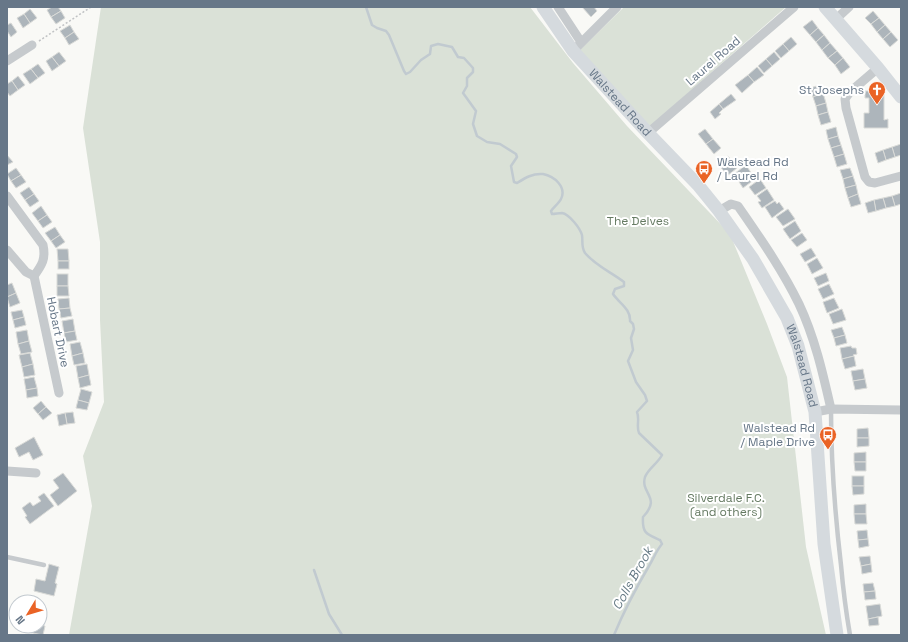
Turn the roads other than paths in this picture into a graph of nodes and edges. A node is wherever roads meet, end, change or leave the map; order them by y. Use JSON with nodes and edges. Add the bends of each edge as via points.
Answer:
{"nodes":[{"id":1,"x":543,"y":7,"type":"edge"},
{"id":2,"x":558,"y":7,"type":"edge"},
{"id":3,"x":617,"y":7,"type":"edge"},
{"id":4,"x":794,"y":7,"type":"edge"},
{"id":5,"x":825,"y":7,"type":"edge"},
{"id":6,"x":850,"y":7,"type":"edge"},
{"id":7,"x":836,"y":19,"type":"junction"},
{"id":8,"x":32,"y":45,"type":"road end"},
{"id":9,"x":577,"y":46,"type":"junction"},
{"id":10,"x":7,"y":61,"type":"edge"},
{"id":11,"x":878,"y":68,"type":"junction"},
{"id":12,"x":901,"y":97,"type":"edge"},
{"id":13,"x":648,"y":134,"type":"junction"},
{"id":14,"x":901,"y":176,"type":"edge"},
{"id":15,"x":7,"y":196,"type":"edge"},
{"id":16,"x":719,"y":211,"type":"junction"},
{"id":17,"x":7,"y":250,"type":"edge"},
{"id":18,"x":34,"y":276,"type":"junction"},
{"id":19,"x":59,"y":393,"type":"dead end"},
{"id":20,"x":831,"y":409,"type":"junction"},
{"id":21,"x":901,"y":410,"type":"edge"},
{"id":22,"x":815,"y":412,"type":"junction"},
{"id":23,"x":7,"y":471,"type":"edge"},
{"id":24,"x":36,"y":474,"type":"dead end"},
{"id":25,"x":7,"y":557,"type":"edge"},
{"id":26,"x":44,"y":565,"type":"dead end"},
{"id":27,"x":837,"y":635,"type":"edge"},
{"id":28,"x":850,"y":635,"type":"edge"}],
"edges":[{"from":1,"to":9,"type":"street","name":"Walstead Road"},
{"from":2,"to":9,"type":"street"},
{"from":3,"to":9,"type":"street"},
{"from":4,"to":13,"type":"street","name":"Laurel Road"},
{"from":5,"to":7,"type":"street"},
{"from":6,"to":7,"type":"street"},
{"from":7,"to":11,"type":"street"},
{"from":8,"to":10,"type":"street"},
{"from":9,"to":13,"type":"street","name":"Walstead Road"},
{"from":11,"to":12,"type":"street"},
{"from":11,"to":14,"type":"street","via":[[850,92],[845,100],[846,108],[869,182]]},
{"from":13,"to":16,"type":"street","name":"Walstead Road","via":[[698,185]]},
{"from":15,"to":18,"type":"street","via":[[43,245],[45,254],[42,265]]},
{"from":16,"to":20,"type":"street","name":"Walstead Road","via":[[731,204],[738,206],[788,281],[811,335]]},
{"from":16,"to":22,"type":"street","name":"Walstead Road","via":[[754,259],[788,318]]},
{"from":17,"to":18,"type":"street","via":[[26,272]]},
{"from":18,"to":19,"type":"street","name":"Hobart Drive"},
{"from":20,"to":21,"type":"street"},
{"from":20,"to":22,"type":"street"},
{"from":20,"to":28,"type":"lane","via":[[838,535]]},
{"from":22,"to":27,"type":"street","name":"Walstead Road","via":[[824,544]]},
{"from":23,"to":24,"type":"street"},
{"from":25,"to":26,"type":"lane"}]}
